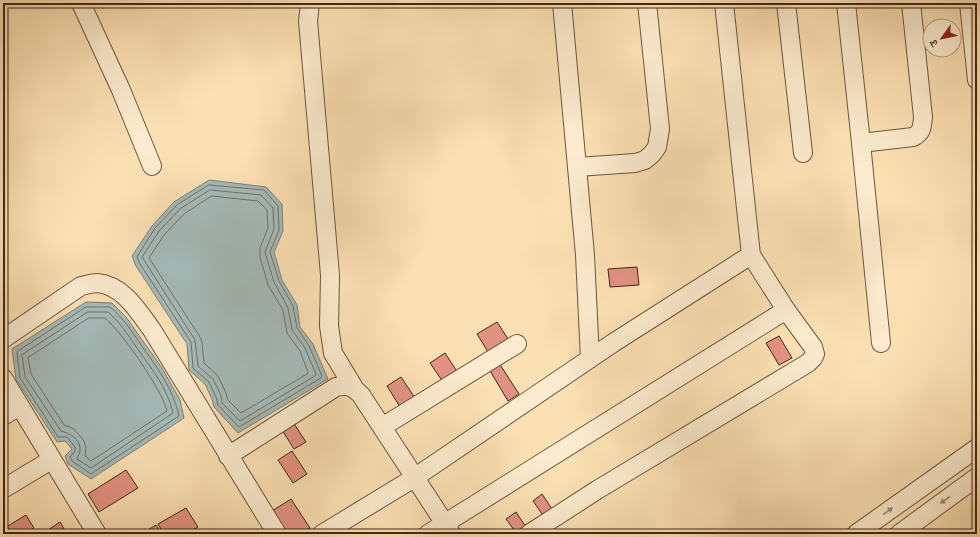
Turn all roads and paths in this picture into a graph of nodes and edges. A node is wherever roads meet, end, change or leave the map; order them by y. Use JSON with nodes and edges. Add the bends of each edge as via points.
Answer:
{"nodes":[{"id":1,"x":310,"y":3,"type":"edge"},
{"id":2,"x":562,"y":3,"type":"edge"},
{"id":3,"x":648,"y":3,"type":"edge"},
{"id":4,"x":724,"y":3,"type":"edge"},
{"id":5,"x":786,"y":3,"type":"edge"},
{"id":6,"x":846,"y":3,"type":"edge"},
{"id":7,"x":911,"y":3,"type":"edge"},
{"id":8,"x":969,"y":3,"type":"edge"},
{"id":9,"x":86,"y":5,"type":"edge"},
{"id":10,"x":977,"y":80,"type":"edge"},
{"id":11,"x":861,"y":143,"type":"junction"},
{"id":12,"x":803,"y":153,"type":"dead end"},
{"id":13,"x":152,"y":166,"type":"dead end"},
{"id":14,"x":577,"y":167,"type":"junction"},
{"id":15,"x":751,"y":255,"type":"junction"},
{"id":16,"x":786,"y":310,"type":"junction"},
{"id":17,"x":3,"y":339,"type":"edge"},
{"id":18,"x":517,"y":344,"type":"dead end"},
{"id":19,"x":881,"y":344,"type":"dead end"},
{"id":20,"x":590,"y":359,"type":"junction"},
{"id":21,"x":3,"y":378,"type":"edge"},
{"id":22,"x":354,"y":388,"type":"junction"},
{"id":23,"x":20,"y":406,"type":"junction"},
{"id":24,"x":3,"y":416,"type":"edge"},
{"id":25,"x":382,"y":427,"type":"junction"},
{"id":26,"x":977,"y":448,"type":"edge"},
{"id":27,"x":228,"y":456,"type":"junction"},
{"id":28,"x":52,"y":460,"type":"junction"},
{"id":29,"x":977,"y":477,"type":"edge"},
{"id":30,"x":414,"y":478,"type":"junction"},
{"id":31,"x":3,"y":489,"type":"edge"},
{"id":32,"x":448,"y":529,"type":"edge"},
{"id":33,"x":97,"y":534,"type":"edge"},
{"id":34,"x":277,"y":534,"type":"edge"},
{"id":35,"x":322,"y":534,"type":"edge"},
{"id":36,"x":428,"y":534,"type":"edge"},
{"id":37,"x":529,"y":534,"type":"edge"},
{"id":38,"x":856,"y":534,"type":"edge"},
{"id":39,"x":899,"y":534,"type":"edge"}],
"edges":[{"from":1,"to":22,"type":"street","via":[[308,21],[330,275],[329,326],[333,352]]},
{"from":2,"to":14,"type":"street"},
{"from":3,"to":14,"type":"street","via":[[660,129],[657,147],[645,160],[635,163]]},
{"from":4,"to":15,"type":"street"},
{"from":5,"to":12,"type":"street"},
{"from":6,"to":11,"type":"street"},
{"from":7,"to":11,"type":"street","via":[[922,128],[913,137]]},
{"from":8,"to":10,"type":"street"},
{"from":9,"to":13,"type":"street"},
{"from":11,"to":19,"type":"street"},
{"from":14,"to":20,"type":"street","via":[[585,255]]},
{"from":15,"to":16,"type":"street"},
{"from":15,"to":20,"type":"street"},
{"from":16,"to":32,"type":"street"},
{"from":16,"to":37,"type":"street","via":[[813,347],[815,354],[808,363],[603,486]]},
{"from":17,"to":27,"type":"street","via":[[81,286],[95,283],[112,286],[133,304],[152,330]]},
{"from":18,"to":25,"type":"street"},
{"from":20,"to":30,"type":"street"},
{"from":21,"to":23,"type":"street"},
{"from":22,"to":25,"type":"street"},
{"from":22,"to":27,"type":"street","via":[[344,385],[336,387]]},
{"from":23,"to":24,"type":"street"},
{"from":23,"to":28,"type":"street"},
{"from":25,"to":30,"type":"street"},
{"from":38,"to":26,"type":"street","one_way":true},
{"from":27,"to":34,"type":"street"},
{"from":28,"to":31,"type":"street"},
{"from":28,"to":33,"type":"street"},
{"from":29,"to":39,"type":"street","one_way":true},
{"from":30,"to":32,"type":"street"},
{"from":30,"to":35,"type":"street"},
{"from":32,"to":36,"type":"street"}]}
